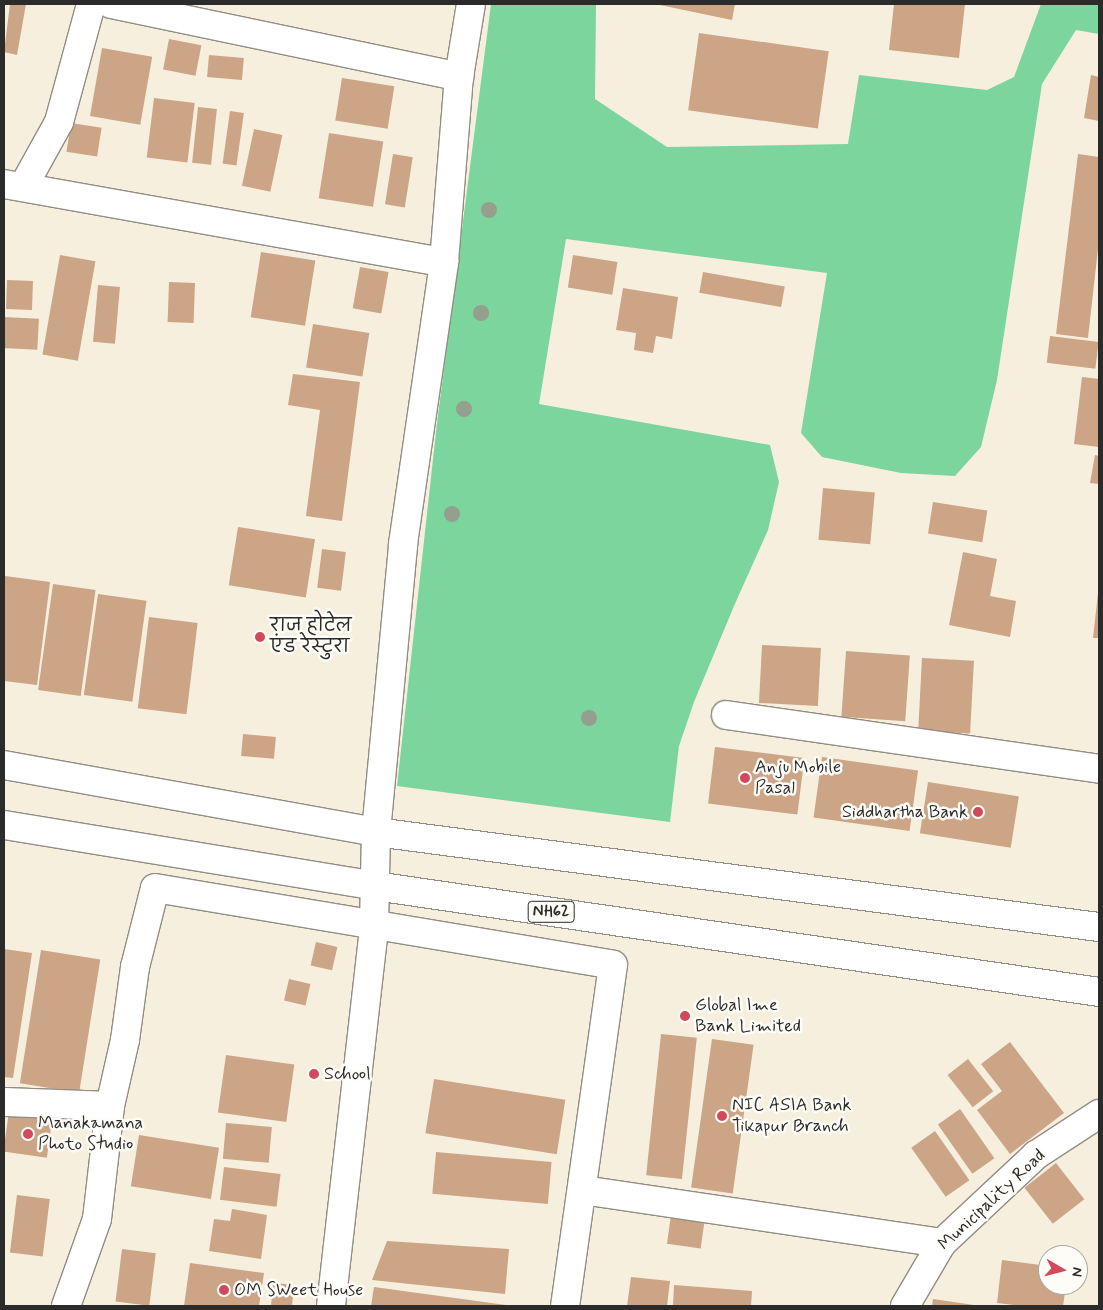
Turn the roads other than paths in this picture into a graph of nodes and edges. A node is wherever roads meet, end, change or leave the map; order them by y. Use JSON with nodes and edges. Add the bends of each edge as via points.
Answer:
{"nodes":[{"id":1,"x":91,"y":4,"type":"edge"},
{"id":2,"x":111,"y":4,"type":"edge"},
{"id":3,"x":471,"y":4,"type":"edge"},
{"id":4,"x":459,"y":77,"type":"junction"},
{"id":5,"x":13,"y":186,"type":"edge"},
{"id":6,"x":444,"y":262,"type":"junction"},
{"id":7,"x":726,"y":715,"type":"dead end"},
{"id":8,"x":4,"y":765,"type":"edge"},
{"id":9,"x":1099,"y":769,"type":"edge"},
{"id":10,"x":4,"y":826,"type":"edge"},
{"id":11,"x":376,"y":832,"type":"junction"},
{"id":12,"x":375,"y":886,"type":"junction"},
{"id":13,"x":374,"y":926,"type":"junction"},
{"id":14,"x":1099,"y":926,"type":"edge"},
{"id":15,"x":1099,"y":992,"type":"edge"},
{"id":16,"x":4,"y":1102,"type":"edge"},
{"id":17,"x":110,"y":1106,"type":"junction"},
{"id":18,"x":1099,"y":1114,"type":"edge"},
{"id":19,"x":582,"y":1190,"type":"junction"},
{"id":20,"x":942,"y":1243,"type":"junction"},
{"id":21,"x":66,"y":1306,"type":"edge"},
{"id":22,"x":331,"y":1306,"type":"edge"},
{"id":23,"x":566,"y":1306,"type":"edge"},
{"id":24,"x":905,"y":1306,"type":"edge"}],
"edges":[{"from":1,"to":5,"type":"street","via":[[59,122]]},
{"from":2,"to":4,"type":"street"},
{"from":3,"to":4,"type":"street"},
{"from":4,"to":6,"type":"street"},
{"from":5,"to":6,"type":"street"},
{"from":6,"to":11,"type":"street","via":[[403,544]]},
{"from":7,"to":9,"type":"street"},
{"from":8,"to":11,"type":"street"},
{"from":10,"to":12,"type":"street","number":"NH62"},
{"from":11,"to":12,"type":"street"},
{"from":11,"to":14,"type":"street"},
{"from":12,"to":13,"type":"street"},
{"from":12,"to":15,"type":"street","number":"NH62"},
{"from":13,"to":17,"type":"street","via":[[155,888],[135,967],[125,1040]]},
{"from":13,"to":19,"type":"street","via":[[613,965]]},
{"from":13,"to":22,"type":"street"},
{"from":16,"to":17,"type":"street"},
{"from":17,"to":21,"type":"street","via":[[97,1219]]},
{"from":18,"to":20,"type":"street","name":"Municipality Road","via":[[1036,1156]]},
{"from":19,"to":20,"type":"street"},
{"from":19,"to":23,"type":"street"},
{"from":20,"to":24,"type":"street","name":"Municipality Road"}]}
